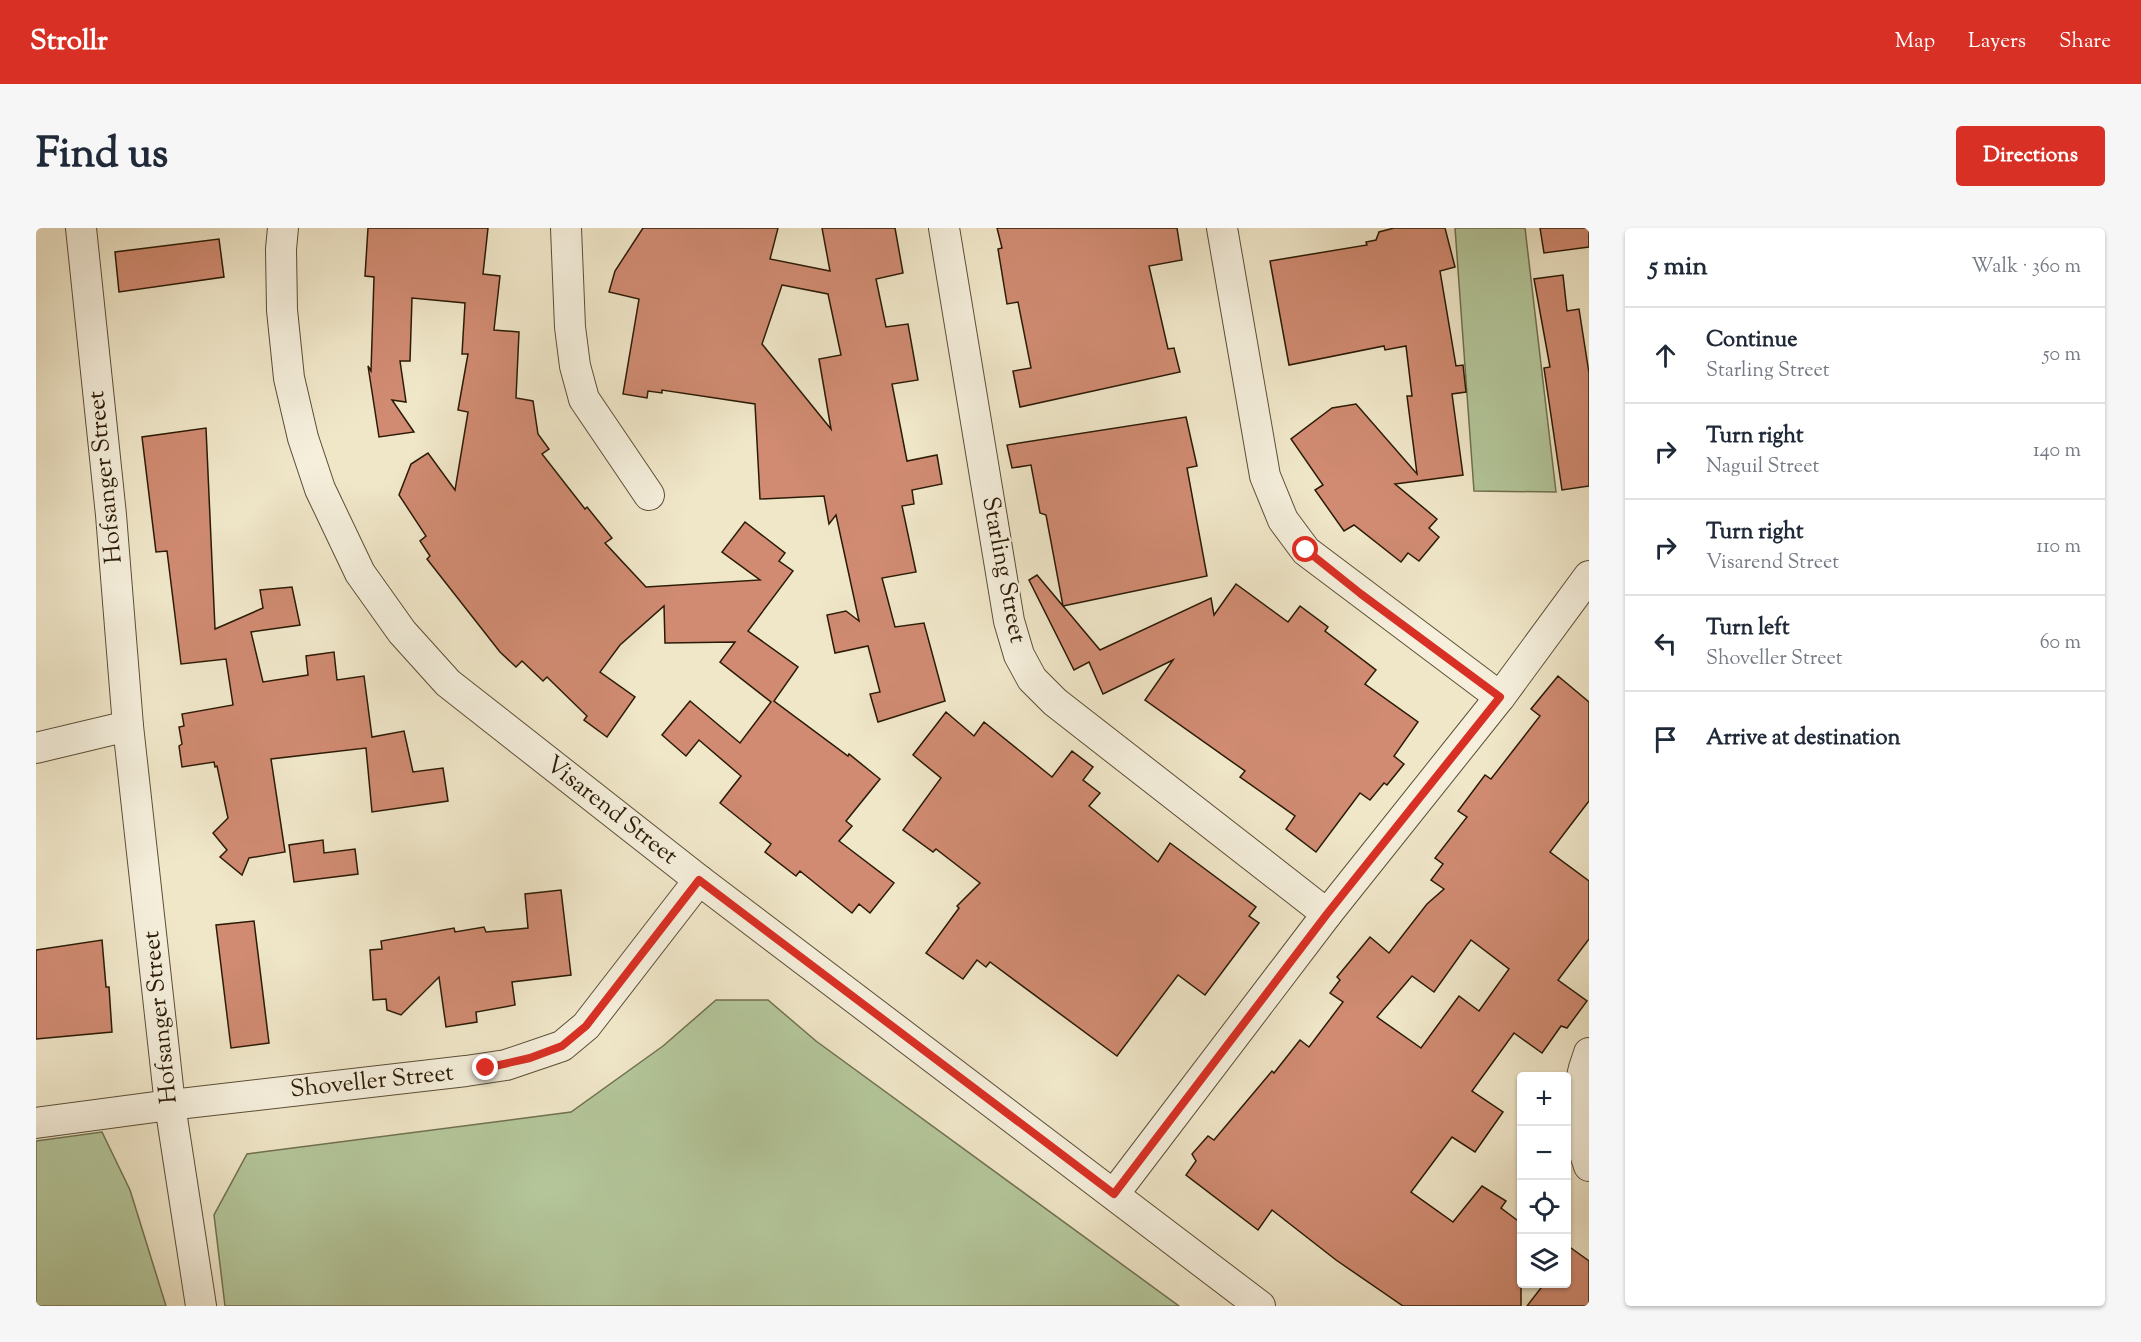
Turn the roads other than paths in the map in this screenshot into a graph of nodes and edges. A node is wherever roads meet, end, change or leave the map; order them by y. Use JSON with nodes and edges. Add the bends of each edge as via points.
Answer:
{"nodes":[{"id":1,"x":81,"y":228,"type":"edge"},
{"id":2,"x":283,"y":228,"type":"edge"},
{"id":3,"x":566,"y":228,"type":"edge"},
{"id":4,"x":944,"y":228,"type":"edge"},
{"id":5,"x":1222,"y":228,"type":"edge"},
{"id":6,"x":650,"y":495,"type":"dead end"},
{"id":7,"x":1589,"y":576,"type":"edge"},
{"id":8,"x":1500,"y":697,"type":"junction"},
{"id":9,"x":128,"y":726,"type":"junction"},
{"id":10,"x":36,"y":748,"type":"edge"},
{"id":11,"x":699,"y":880,"type":"junction"},
{"id":12,"x":1327,"y":914,"type":"junction"},
{"id":13,"x":1589,"y":1053,"type":"edge"},
{"id":14,"x":170,"y":1105,"type":"junction"},
{"id":15,"x":36,"y":1124,"type":"edge"},
{"id":16,"x":1589,"y":1166,"type":"edge"},
{"id":17,"x":1114,"y":1194,"type":"junction"},
{"id":18,"x":201,"y":1306,"type":"edge"},
{"id":19,"x":1260,"y":1306,"type":"edge"}],
"edges":[{"from":1,"to":9,"type":"street","name":"Hofsanger Street"},
{"from":2,"to":11,"type":"street","name":"Visarend Street","via":[[282,310],[289,378],[320,489],[360,573],[402,632],[448,683]]},
{"from":3,"to":6,"type":"street","via":[[574,366],[584,399]]},
{"from":4,"to":12,"type":"street","name":"Starling Street","via":[[1009,621],[1019,655],[1032,679],[1055,702]]},
{"from":5,"to":8,"type":"street","via":[[1264,476],[1283,520],[1306,550]]},
{"from":7,"to":8,"type":"street"},
{"from":8,"to":12,"type":"street"},
{"from":9,"to":10,"type":"street"},
{"from":9,"to":14,"type":"street","name":"Hofsanger Street"},
{"from":11,"to":14,"type":"street","name":"Shoveller Street","via":[[586,1026],[562,1046],[506,1065]]},
{"from":11,"to":17,"type":"street","name":"Visarend Street"},
{"from":12,"to":17,"type":"street"},
{"from":13,"to":16,"type":"street","via":[[1577,1099],[1580,1142]]},
{"from":14,"to":15,"type":"street","name":"Shoveller Street"},
{"from":14,"to":18,"type":"street","name":"Hofsanger Street"},
{"from":17,"to":19,"type":"street","name":"Visarend Street"}]}
